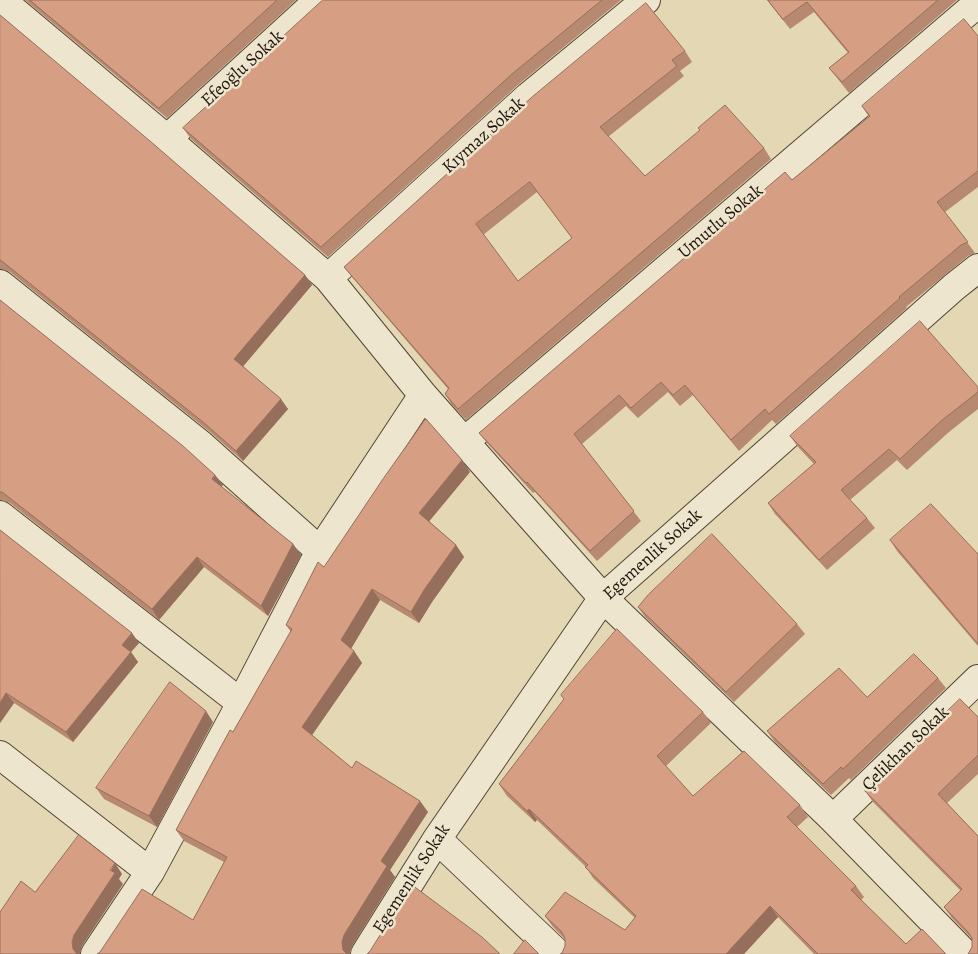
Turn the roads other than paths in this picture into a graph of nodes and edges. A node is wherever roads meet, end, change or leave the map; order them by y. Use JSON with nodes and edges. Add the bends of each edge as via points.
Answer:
{"nodes":[{"id":1,"x":1,"y":0,"type":"edge"},
{"id":2,"x":319,"y":0,"type":"edge"},
{"id":3,"x":646,"y":0,"type":"edge"},
{"id":4,"x":978,"y":3,"type":"edge"},
{"id":5,"x":167,"y":139,"type":"junction"},
{"id":6,"x":978,"y":268,"type":"edge"},
{"id":7,"x":328,"y":278,"type":"junction"},
{"id":8,"x":0,"y":284,"type":"edge"},
{"id":9,"x":423,"y":395,"type":"junction"},
{"id":10,"x":464,"y":442,"type":"junction"},
{"id":11,"x":0,"y":515,"type":"edge"},
{"id":12,"x":320,"y":551,"type":"junction"},
{"id":13,"x":603,"y":598,"type":"junction"},
{"id":14,"x":978,"y":679,"type":"edge"},
{"id":15,"x":240,"y":703,"type":"junction"},
{"id":16,"x":0,"y":755,"type":"edge"},
{"id":17,"x":833,"y":819,"type":"junction"},
{"id":18,"x":437,"y":838,"type":"junction"},
{"id":19,"x":150,"y":872,"type":"junction"},
{"id":20,"x":95,"y":954,"type":"edge"},
{"id":21,"x":365,"y":954,"type":"edge"},
{"id":22,"x":558,"y":954,"type":"edge"},
{"id":23,"x":965,"y":954,"type":"edge"}],
"edges":[{"from":1,"to":5,"type":"street"},
{"from":2,"to":5,"type":"street","name":"Efeoğlu Sokak"},
{"from":3,"to":7,"type":"street","name":"Kıymaz Sokak","via":[[529,96]]},
{"from":4,"to":10,"type":"street","name":"Umutlu Sokak"},
{"from":5,"to":7,"type":"street"},
{"from":6,"to":13,"type":"street","name":"Egemenlik Sokak"},
{"from":7,"to":9,"type":"street"},
{"from":8,"to":12,"type":"street","via":[[200,444]]},
{"from":9,"to":10,"type":"street"},
{"from":9,"to":12,"type":"street"},
{"from":10,"to":13,"type":"street"},
{"from":11,"to":15,"type":"street"},
{"from":12,"to":15,"type":"street"},
{"from":13,"to":17,"type":"street"},
{"from":13,"to":18,"type":"street","name":"Egemenlik Sokak"},
{"from":14,"to":17,"type":"street","name":"Çelikhan Sokak"},
{"from":15,"to":19,"type":"street"},
{"from":16,"to":19,"type":"street"},
{"from":17,"to":23,"type":"street"},
{"from":18,"to":21,"type":"street","name":"Egemenlik Sokak"},
{"from":18,"to":22,"type":"street"},
{"from":19,"to":20,"type":"street"}]}
